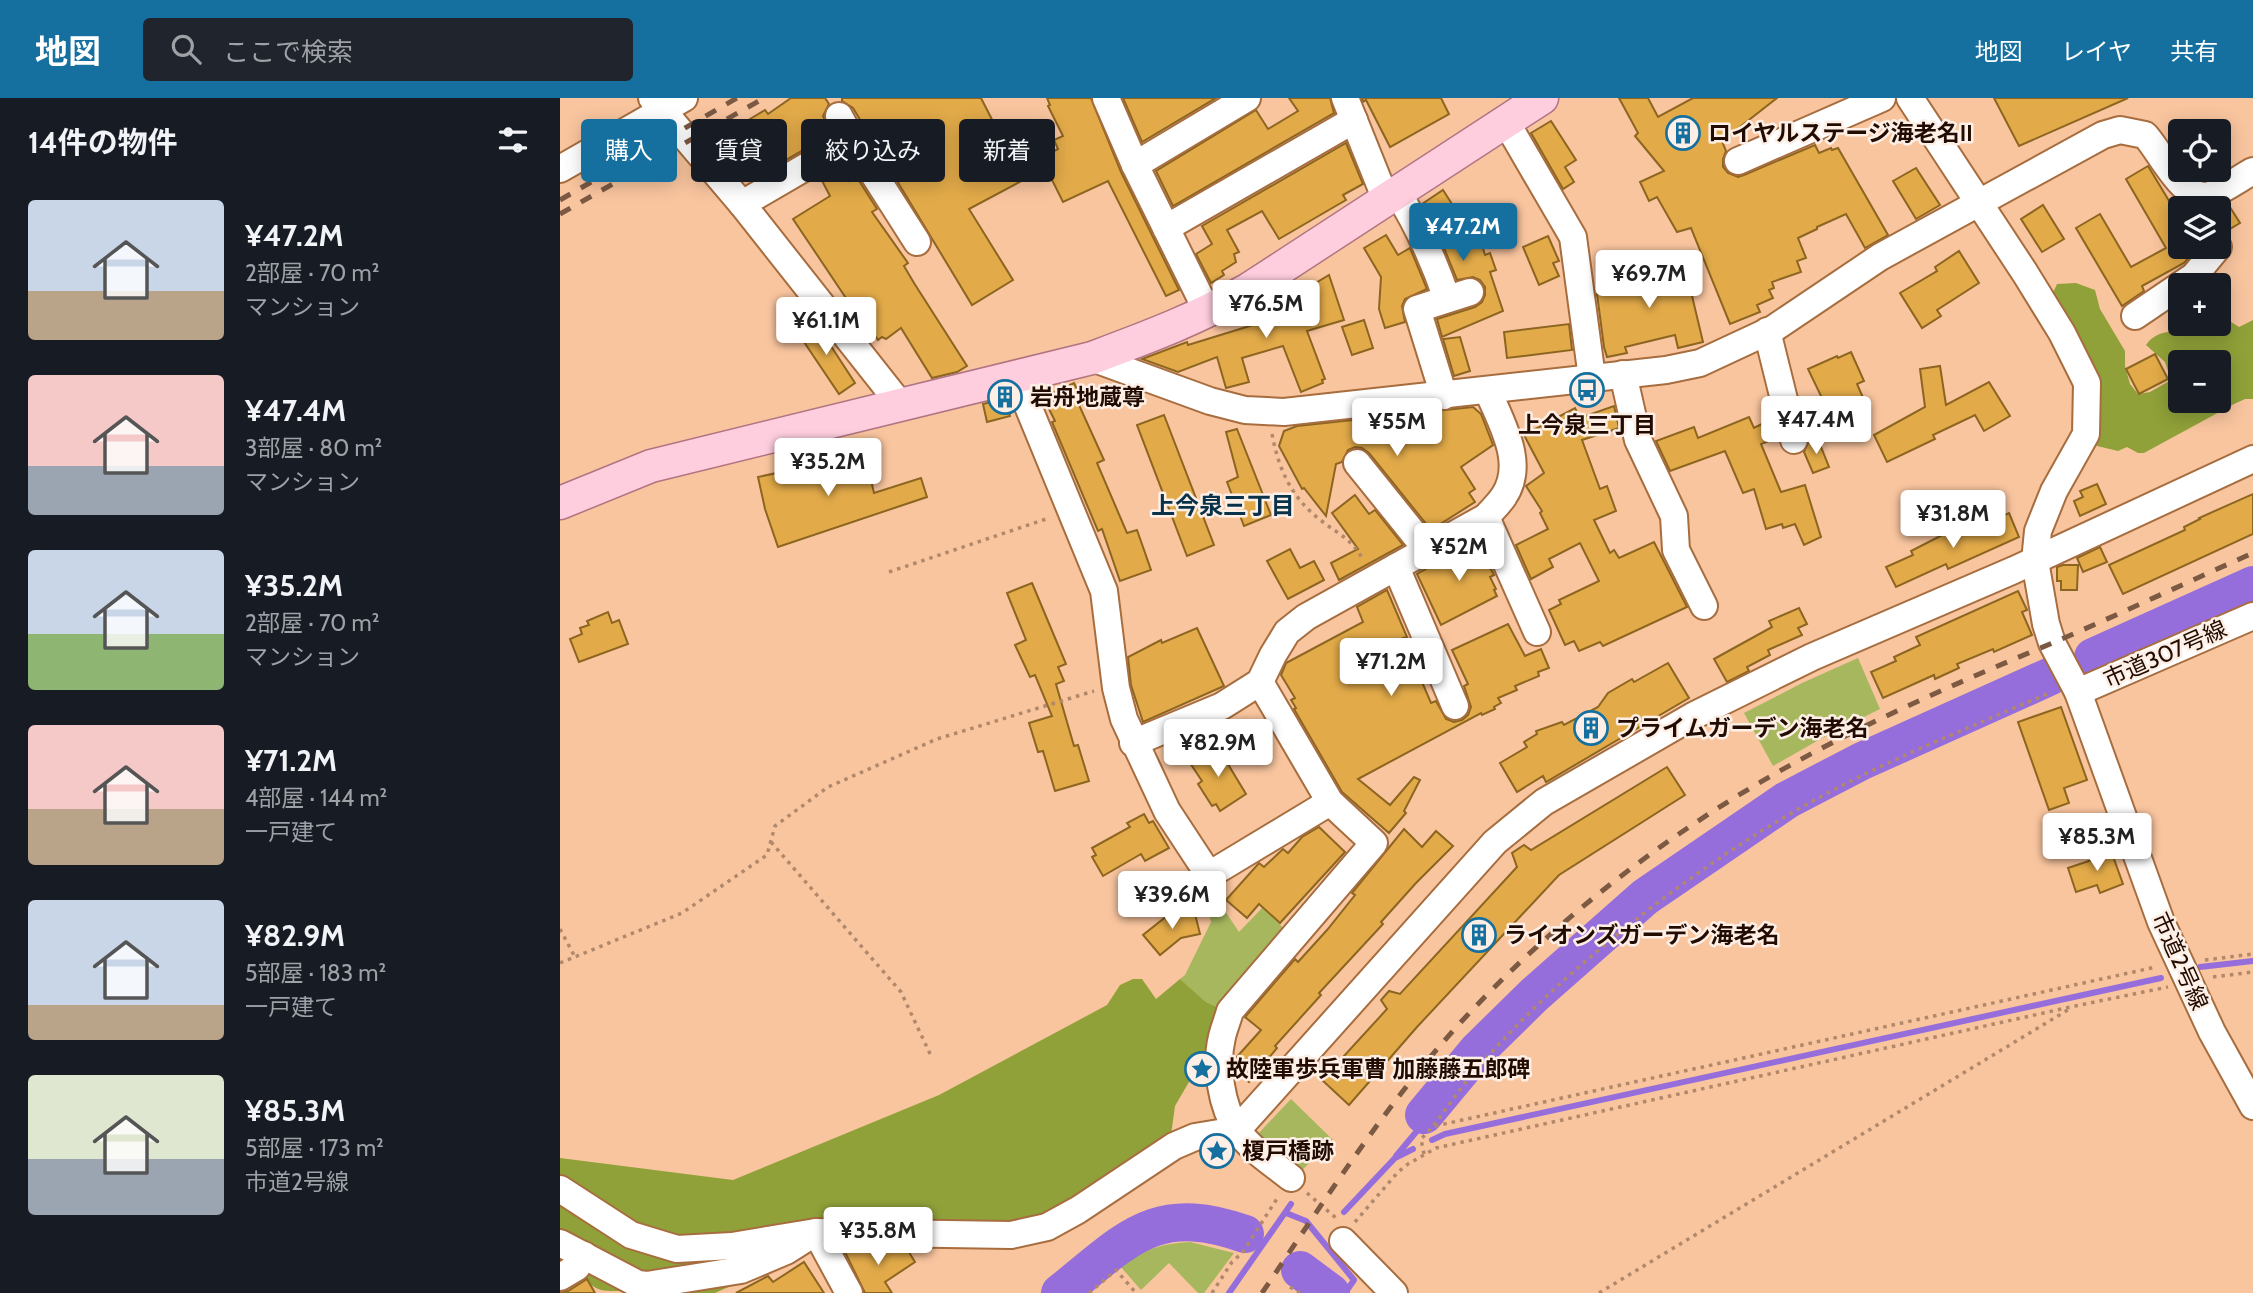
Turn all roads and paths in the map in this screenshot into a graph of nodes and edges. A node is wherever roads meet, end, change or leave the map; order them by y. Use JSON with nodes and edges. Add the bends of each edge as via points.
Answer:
{"nodes":[{"id":1,"x":1247,"y":98,"type":"edge"},
{"id":2,"x":1542,"y":98,"type":"edge"},
{"id":3,"x":1882,"y":98,"type":"edge"},
{"id":4,"x":1910,"y":98,"type":"edge"},
{"id":5,"x":1108,"y":99,"type":"edge"},
{"id":6,"x":666,"y":102,"type":"edge"},
{"id":7,"x":1349,"y":109,"type":"edge"},
{"id":8,"x":839,"y":116,"type":"dead end"},
{"id":9,"x":841,"y":119,"type":"edge"},
{"id":10,"x":1506,"y":122,"type":"junction"},
{"id":11,"x":1738,"y":160,"type":"dead end"},
{"id":12,"x":1135,"y":165,"type":"junction"},
{"id":13,"x":560,"y":169,"type":"edge"},
{"id":14,"x":801,"y":170,"type":"edge"},
{"id":15,"x":2253,"y":170,"type":"edge"},
{"id":16,"x":879,"y":182,"type":"edge"},
{"id":17,"x":1392,"y":196,"type":"junction"},
{"id":18,"x":2191,"y":196,"type":"edge"},
{"id":19,"x":2208,"y":196,"type":"edge"},
{"id":20,"x":1979,"y":204,"type":"junction"},
{"id":21,"x":742,"y":205,"type":"junction"},
{"id":22,"x":1166,"y":228,"type":"junction"},
{"id":23,"x":917,"y":242,"type":"dead end"},
{"id":24,"x":2208,"y":259,"type":"edge"},
{"id":25,"x":1208,"y":313,"type":"junction"},
{"id":26,"x":2135,"y":316,"type":"dead end"},
{"id":27,"x":1767,"y":331,"type":"junction"},
{"id":28,"x":1092,"y":358,"type":"junction"},
{"id":29,"x":1623,"y":374,"type":"junction"},
{"id":30,"x":1016,"y":377,"type":"junction"},
{"id":31,"x":1592,"y":378,"type":"junction"},
{"id":32,"x":1488,"y":391,"type":"junction"},
{"id":33,"x":1444,"y":396,"type":"junction"},
{"id":34,"x":900,"y":404,"type":"junction"},
{"id":35,"x":1268,"y":411,"type":"junction"},
{"id":36,"x":1794,"y":440,"type":"dead end"},
{"id":37,"x":2253,"y":459,"type":"edge"},
{"id":38,"x":1357,"y":463,"type":"dead end"},
{"id":39,"x":560,"y":503,"type":"edge"},
{"id":40,"x":1070,"y":510,"type":"junction"},
{"id":41,"x":1486,"y":517,"type":"junction"},
{"id":42,"x":1427,"y":550,"type":"junction"},
{"id":43,"x":2035,"y":561,"type":"junction"},
{"id":44,"x":889,"y":572,"type":"dead end"},
{"id":45,"x":1385,"y":573,"type":"junction"},
{"id":46,"x":1704,"y":606,"type":"dead end"},
{"id":47,"x":2253,"y":616,"type":"edge"},
{"id":48,"x":1537,"y":632,"type":"dead end"},
{"id":49,"x":1260,"y":682,"type":"junction"},
{"id":50,"x":2076,"y":687,"type":"junction"},
{"id":51,"x":1116,"y":688,"type":"junction"},
{"id":52,"x":1455,"y":706,"type":"dead end"},
{"id":53,"x":1133,"y":743,"type":"junction"},
{"id":54,"x":1330,"y":802,"type":"junction"},
{"id":55,"x":771,"y":842,"type":"junction"},
{"id":56,"x":560,"y":929,"type":"edge"},
{"id":57,"x":2253,"y":954,"type":"edge"},
{"id":58,"x":575,"y":957,"type":"junction"},
{"id":59,"x":2205,"y":960,"type":"dead end"},
{"id":60,"x":560,"y":963,"type":"edge"},
{"id":61,"x":2183,"y":972,"type":"junction"},
{"id":62,"x":2253,"y":972,"type":"edge"},
{"id":63,"x":2075,"y":1006,"type":"junction"},
{"id":64,"x":932,"y":1058,"type":"dead end"},
{"id":65,"x":2253,"y":1106,"type":"edge"},
{"id":66,"x":1433,"y":1127,"type":"junction"},
{"id":67,"x":1237,"y":1130,"type":"junction"},
{"id":68,"x":1424,"y":1154,"type":"junction"},
{"id":69,"x":1291,"y":1178,"type":"junction"},
{"id":70,"x":560,"y":1189,"type":"edge"},
{"id":71,"x":1340,"y":1230,"type":"junction"},
{"id":72,"x":817,"y":1232,"type":"junction"},
{"id":73,"x":560,"y":1242,"type":"edge"},
{"id":74,"x":583,"y":1255,"type":"junction"},
{"id":75,"x":560,"y":1277,"type":"edge"},
{"id":76,"x":1290,"y":1287,"type":"dead end"},
{"id":77,"x":636,"y":1289,"type":"edge"},
{"id":78,"x":849,"y":1293,"type":"edge"},
{"id":79,"x":1089,"y":1293,"type":"edge"},
{"id":80,"x":1136,"y":1293,"type":"edge"},
{"id":81,"x":1212,"y":1293,"type":"edge"},
{"id":82,"x":1300,"y":1293,"type":"edge"},
{"id":83,"x":1394,"y":1293,"type":"edge"},
{"id":84,"x":1599,"y":1293,"type":"edge"}],
"edges":[{"from":1,"to":12,"type":"street"},
{"from":2,"to":10,"type":"main road"},
{"from":3,"to":11,"type":"street"},
{"from":4,"to":20,"type":"street","name":"市道2号線"},
{"from":5,"to":12,"type":"street"},
{"from":6,"to":13,"type":"street"},
{"from":6,"to":21,"type":"street","via":[[681,131]]},
{"from":7,"to":17,"type":"street"},
{"from":7,"to":22,"type":"street"},
{"from":8,"to":9,"type":"street"},
{"from":10,"to":17,"type":"main road"},
{"from":10,"to":31,"type":"street","via":[[1573,237]]},
{"from":12,"to":22,"type":"street"},
{"from":14,"to":21,"type":"street"},
{"from":15,"to":19,"type":"street"},
{"from":16,"to":23,"type":"street"},
{"from":17,"to":25,"type":"main road"},
{"from":17,"to":33,"type":"street","via":[[1414,219],[1459,296],[1417,309]]},
{"from":18,"to":20,"type":"street","via":[[2145,135],[2120,130]]},
{"from":20,"to":27,"type":"street","via":[[1880,257]]},
{"from":20,"to":43,"type":"street","name":"市道2号線","via":[[2062,333],[2087,383],[2086,434],[2054,491],[2038,531]]},
{"from":21,"to":34,"type":"street"},
{"from":22,"to":25,"type":"street"},
{"from":24,"to":26,"type":"street","via":[[2194,276]]},
{"from":25,"to":28,"type":"main road"},
{"from":27,"to":29,"type":"street","via":[[1700,363]]},
{"from":27,"to":36,"type":"street"},
{"from":28,"to":30,"type":"main road"},
{"from":28,"to":35,"type":"street","via":[[1210,401]]},
{"from":29,"to":31,"type":"street"},
{"from":29,"to":46,"type":"street","via":[[1638,440],[1674,516],[1676,550]]},
{"from":30,"to":34,"type":"main road"},
{"from":30,"to":40,"type":"street"},
{"from":31,"to":32,"type":"street"},
{"from":32,"to":33,"type":"street"},
{"from":32,"to":41,"type":"street","via":[[1511,449],[1513,472],[1505,495]]},
{"from":33,"to":35,"type":"street"},
{"from":34,"to":39,"type":"main road","via":[[651,466]]},
{"from":35,"to":45,"type":"path","via":[[1277,459],[1293,492],[1324,524]]},
{"from":37,"to":43,"type":"street"},
{"from":38,"to":42,"type":"street"},
{"from":40,"to":44,"type":"path"},
{"from":40,"to":51,"type":"street","via":[[1104,591]]},
{"from":41,"to":42,"type":"street"},
{"from":41,"to":48,"type":"street"},
{"from":42,"to":45,"type":"street"},
{"from":43,"to":50,"type":"street","name":"市道2号線","via":[[2050,639]]},
{"from":43,"to":67,"type":"street","via":[[1812,657],[1693,716],[1544,802],[1495,842]]},
{"from":45,"to":49,"type":"street","via":[[1287,632]]},
{"from":45,"to":52,"type":"street"},
{"from":47,"to":50,"type":"street","name":"市道307号線"},
{"from":49,"to":53,"type":"street","via":[[1222,706]]},
{"from":49,"to":54,"type":"street"},
{"from":50,"to":61,"type":"street","name":"市道2号線"},
{"from":50,"to":66,"type":"path","via":[[1866,774],[1805,806],[1672,892],[1593,955],[1520,1023],[1469,1078]]},
{"from":51,"to":53,"type":"street"},
{"from":51,"to":55,"type":"path","via":[[937,739],[828,787],[775,826]]},
{"from":53,"to":54,"type":"street","via":[[1167,811],[1209,875]]},
{"from":54,"to":67,"type":"street","via":[[1374,843],[1230,1011],[1221,1039],[1219,1071]]},
{"from":55,"to":58,"type":"path","via":[[767,855],[682,913]]},
{"from":55,"to":64,"type":"path","via":[[901,992]]},
{"from":56,"to":58,"type":"path"},
{"from":57,"to":59,"type":"path"},
{"from":58,"to":60,"type":"path"},
{"from":61,"to":62,"type":"path","via":[[2208,978]]},
{"from":61,"to":63,"type":"path"},
{"from":61,"to":65,"type":"street","name":"市道2号線"},
{"from":61,"to":66,"type":"path"},
{"from":63,"to":68,"type":"path"},
{"from":63,"to":84,"type":"path"},
{"from":66,"to":68,"type":"path","via":[[1421,1139]]},
{"from":67,"to":69,"type":"street"},
{"from":67,"to":72,"type":"street","via":[[1195,1137],[1174,1146],[1047,1227],[1011,1235]]},
{"from":68,"to":71,"type":"path","via":[[1398,1172],[1349,1229]]},
{"from":69,"to":71,"type":"path"},
{"from":69,"to":81,"type":"path"},
{"from":70,"to":72,"type":"street","via":[[631,1235],[677,1249],[732,1246]]},
{"from":71,"to":83,"type":"street"},
{"from":72,"to":77,"type":"street","via":[[740,1270]]},
{"from":72,"to":78,"type":"street"},
{"from":73,"to":74,"type":"street"},
{"from":74,"to":75,"type":"street","via":[[577,1267]]},
{"from":74,"to":77,"type":"street"},
{"from":76,"to":82,"type":"path"},
{"from":79,"to":80,"type":"path","via":[[1116,1270]]}]}
